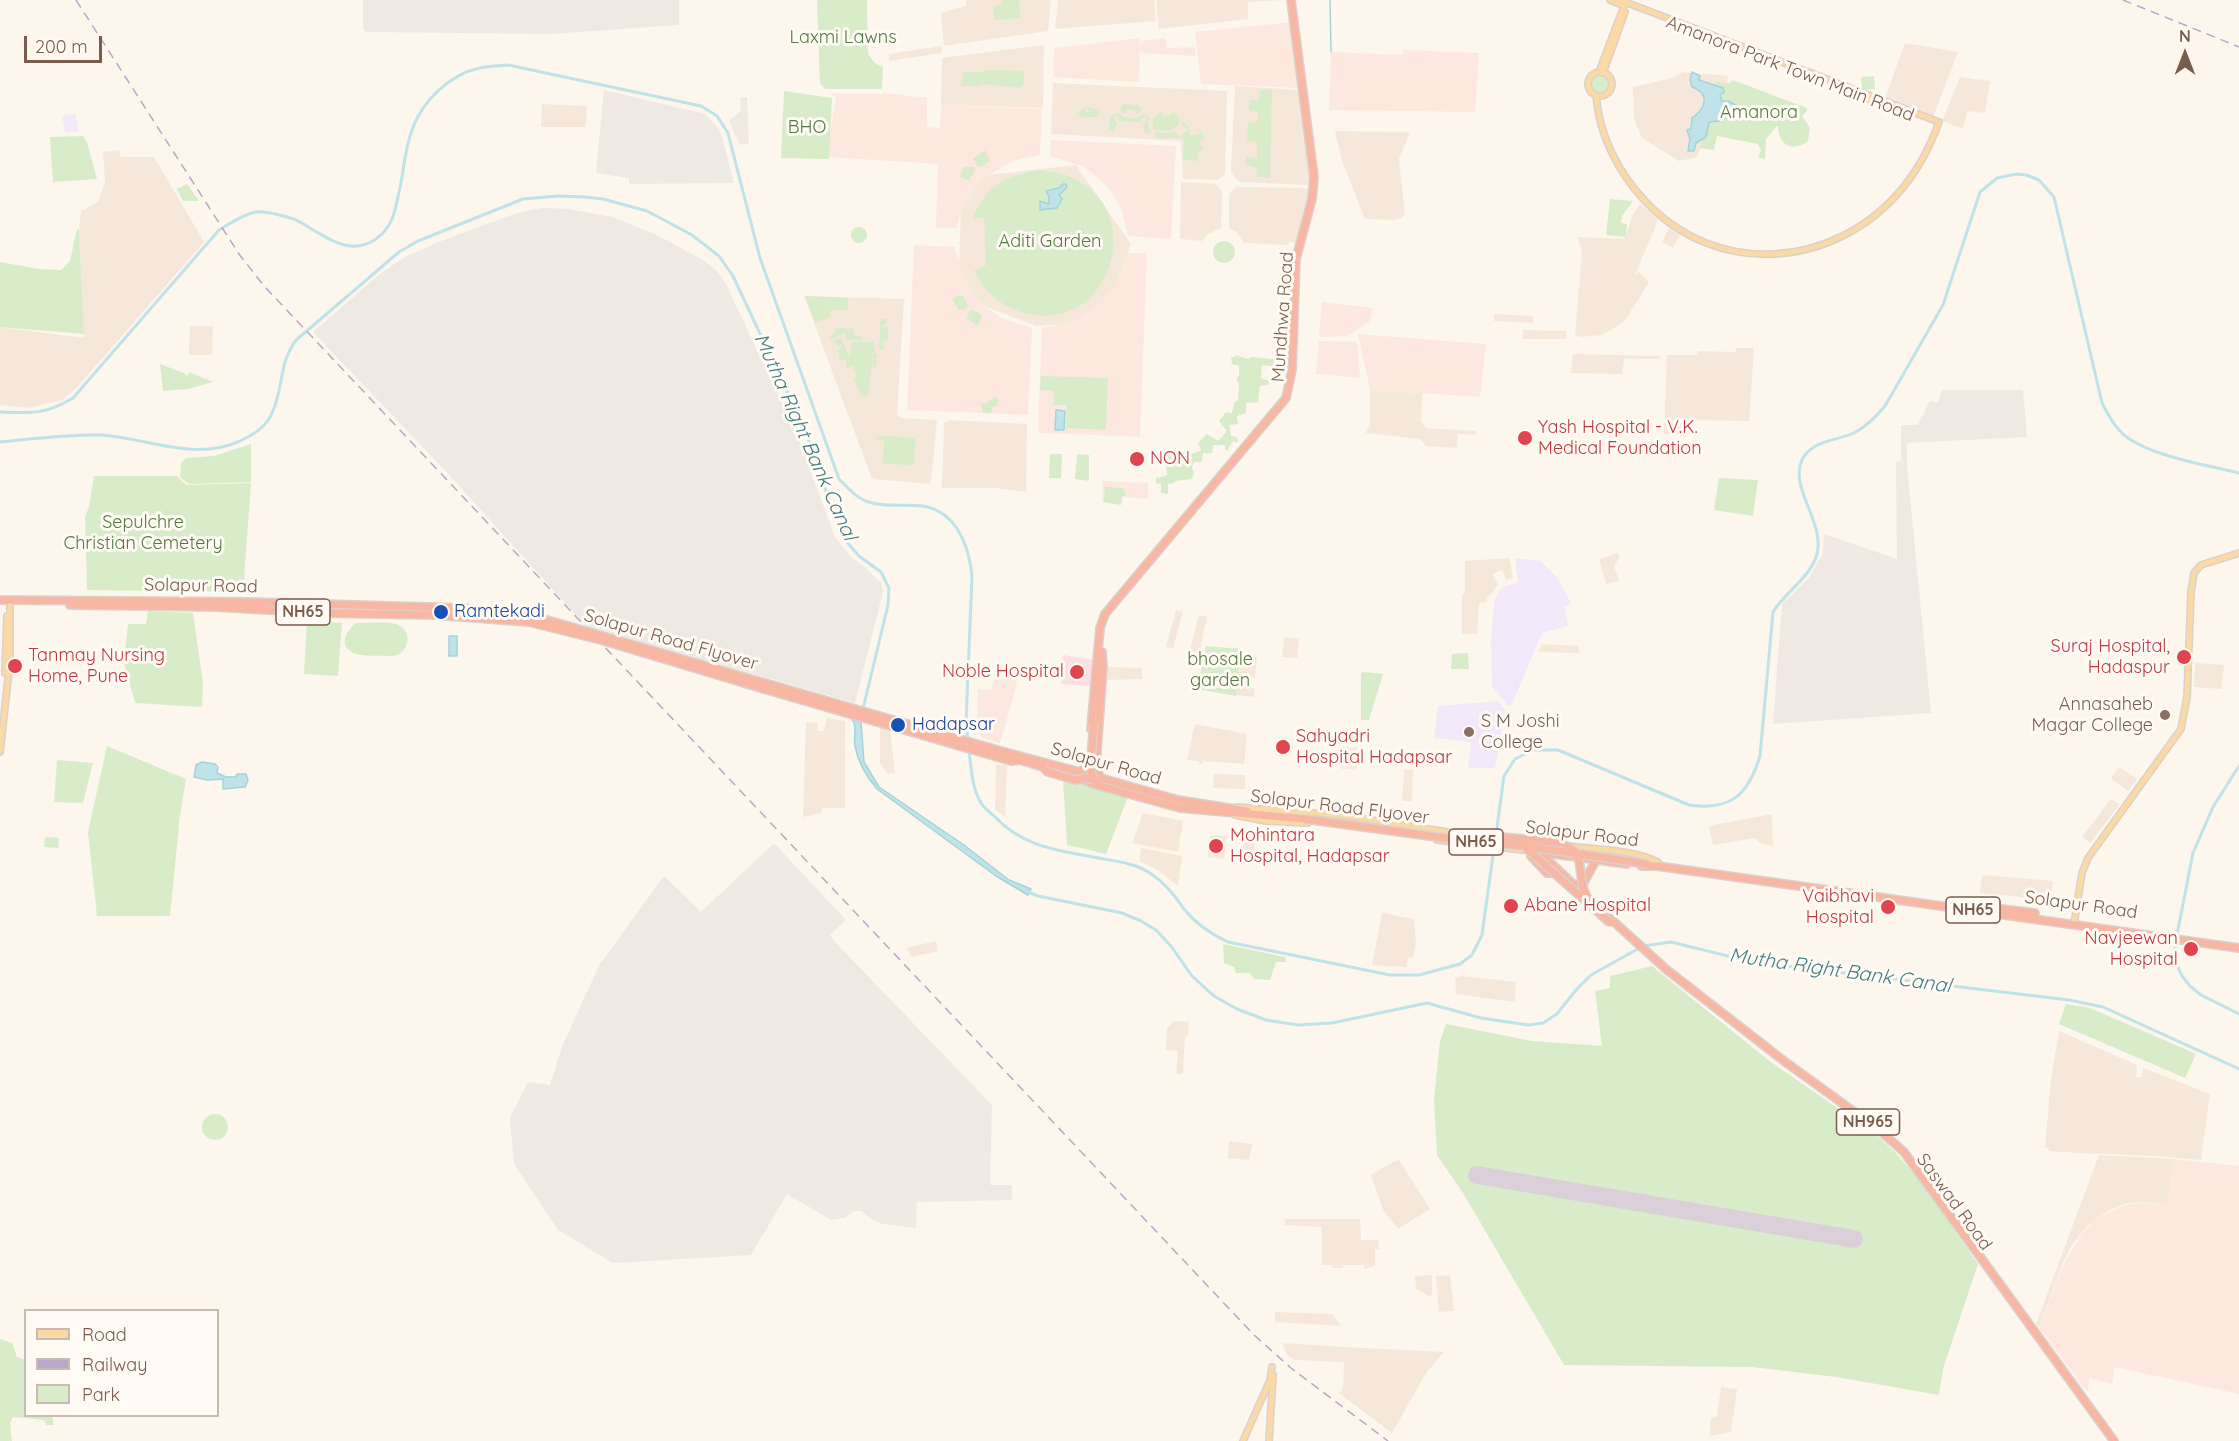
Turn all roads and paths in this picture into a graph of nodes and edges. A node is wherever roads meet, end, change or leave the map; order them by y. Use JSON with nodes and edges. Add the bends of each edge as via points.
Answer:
{"nodes":[{"id":1,"x":1293,"y":0,"type":"edge"},
{"id":2,"x":1610,"y":0,"type":"edge"},
{"id":3,"x":1620,"y":0,"type":"edge"},
{"id":4,"x":1626,"y":6,"type":"junction"},
{"id":5,"x":1601,"y":72,"type":"junction"},
{"id":6,"x":1598,"y":95,"type":"junction"},
{"id":7,"x":1936,"y":123,"type":"junction"},
{"id":8,"x":2239,"y":555,"type":"edge"},
{"id":9,"x":4,"y":603,"type":"edge"},
{"id":10,"x":197,"y":604,"type":"junction"},
{"id":11,"x":508,"y":612,"type":"joint"},
{"id":12,"x":527,"y":619,"type":"junction"},
{"id":13,"x":8,"y":642,"type":"junction"},
{"id":14,"x":765,"y":687,"type":"junction"},
{"id":15,"x":824,"y":701,"type":"joint"},
{"id":16,"x":852,"y":713,"type":"junction"},
{"id":17,"x":1095,"y":725,"type":"junction"},
{"id":18,"x":0,"y":734,"type":"edge"},
{"id":19,"x":968,"y":745,"type":"junction"},
{"id":20,"x":0,"y":753,"type":"edge"},
{"id":21,"x":1097,"y":759,"type":"junction"},
{"id":22,"x":1011,"y":761,"type":"junction"},
{"id":23,"x":1088,"y":774,"type":"junction"},
{"id":24,"x":1197,"y":809,"type":"junction"},
{"id":25,"x":1233,"y":811,"type":"junction"},
{"id":26,"x":1306,"y":817,"type":"junction"},
{"id":27,"x":1461,"y":837,"type":"junction"},
{"id":28,"x":1542,"y":843,"type":"junction"},
{"id":29,"x":1525,"y":848,"type":"junction"},
{"id":30,"x":1543,"y":855,"type":"junction"},
{"id":31,"x":1596,"y":860,"type":"junction"},
{"id":32,"x":1647,"y":862,"type":"junction"},
{"id":33,"x":1658,"y":864,"type":"junction"},
{"id":34,"x":1551,"y":873,"type":"junction"},
{"id":35,"x":1582,"y":885,"type":"junction"},
{"id":36,"x":2074,"y":921,"type":"junction"},
{"id":37,"x":1620,"y":931,"type":"junction"},
{"id":38,"x":2177,"y":937,"type":"junction"},
{"id":39,"x":2239,"y":944,"type":"edge"},
{"id":40,"x":1639,"y":946,"type":"junction"},
{"id":41,"x":2239,"y":948,"type":"edge"},
{"id":42,"x":1243,"y":1441,"type":"edge"},
{"id":43,"x":1269,"y":1441,"type":"edge"},
{"id":44,"x":2112,"y":1441,"type":"edge"}],
"edges":[{"from":1,"to":17,"type":"highway","name":"Mundhwa Road","via":[[1314,188],[1296,261],[1290,387],[1244,452],[1110,612],[1101,645]]},
{"from":2,"to":4,"type":"main road","name":"Amanora Park Town Main Road"},
{"from":3,"to":7,"type":"main road","name":"Amanora Park Town Main Road"},
{"from":4,"to":5,"type":"main road"},
{"from":4,"to":7,"type":"main road","name":"Amanora Park Town Main Road"},
{"from":5,"to":6,"type":"main road","via":[[1588,82],[1590,90]]},
{"from":5,"to":6,"type":"main road","via":[[1609,77],[1611,86],[1608,92]]},
{"from":6,"to":7,"type":"main road","via":[[1605,125],[1622,165],[1649,200],[1678,225],[1712,242],[1746,250],[1787,250],[1826,241],[1875,216],[1917,168]]},
{"from":8,"to":36,"type":"main road","via":[[2201,565],[2194,573],[2188,685],[2181,729],[2085,864]]},
{"from":9,"to":10,"type":"highway","name":"Solapur Road","number":"NH65"},
{"from":9,"to":10,"type":"highway","number":"NH65"},
{"from":9,"to":13,"type":"main road"},
{"from":10,"to":11,"type":"highway","name":"Solapur Road","number":"NH65"},
{"from":10,"to":12,"type":"highway","number":"NH65","via":[[320,613]]},
{"from":11,"to":12,"type":"highway","name":"Solapur Road Flyover","number":"NH65"},
{"from":12,"to":14,"type":"highway","name":"Solapur Road Flyover","number":"NH65","bridge":true},
{"from":13,"to":18,"type":"main road"},
{"from":13,"to":20,"type":"main road","via":[[10,661]]},
{"from":14,"to":15,"type":"highway","name":"Solapur Road Flyover","number":"NH65"},
{"from":14,"to":16,"type":"highway","name":"Solapur Road","number":"NH65"},
{"from":15,"to":16,"type":"highway","name":"Solapur Road","number":"NH65"},
{"from":16,"to":19,"type":"highway","name":"Solapur Road","number":"NH65"},
{"from":17,"to":21,"type":"highway"},
{"from":17,"to":23,"type":"highway","bridge":true},
{"from":17,"to":23,"type":"highway"},
{"from":19,"to":22,"type":"highway","name":"Solapur Road","number":"NH65"},
{"from":19,"to":23,"type":"highway","name":"Solapur Road","number":"NH65"},
{"from":21,"to":23,"type":"highway"},
{"from":21,"to":23,"type":"highway","via":[[1097,771]]},
{"from":22,"to":23,"type":"highway","name":"Solapur Road","number":"NH65"},
{"from":22,"to":23,"type":"highway","bridge":true,"via":[[1075,780]]},
{"from":23,"to":24,"type":"highway"},
{"from":23,"to":24,"type":"highway","name":"Solapur Road","number":"NH65","via":[[1173,807]]},
{"from":23,"to":25,"type":"highway","name":"Solapur Road","number":"NH65"},
{"from":24,"to":25,"type":"highway","name":"Solapur Road","number":"NH65"},
{"from":25,"to":26,"type":"highway","name":"Solapur Road Flyover","number":"NH65"},
{"from":25,"to":28,"type":"main road","name":"Solapur Road","via":[[1238,806],[1340,814]]},
{"from":25,"to":29,"type":"main road","name":"Solapur Road","via":[[1254,819]]},
{"from":26,"to":27,"type":"highway","name":"Solapur Road Flyover","number":"NH65","bridge":true,"via":[[1338,818]]},
{"from":26,"to":29,"type":"highway","name":"Solapur Road Flyover","number":"NH65","bridge":true},
{"from":27,"to":32,"type":"highway","name":"Solapur Road Flyover","number":"NH65","bridge":true},
{"from":27,"to":40,"type":"highway","number":"NH965","bridge":true,"via":[[1469,834],[1520,838],[1568,847],[1579,860],[1587,897]]},
{"from":28,"to":30,"type":"highway"},
{"from":28,"to":33,"type":"main road","name":"Solapur Road","via":[[1632,855]]},
{"from":29,"to":30,"type":"main road","name":"Solapur Road"},
{"from":29,"to":32,"type":"highway","name":"Solapur Road Flyover","number":"NH65","bridge":true},
{"from":29,"to":34,"type":"highway"},
{"from":29,"to":37,"type":"highway","number":"NH965","bridge":true},
{"from":30,"to":31,"type":"highway","name":"Solapur Road"},
{"from":30,"to":34,"type":"highway"},
{"from":30,"to":35,"type":"highway","via":[[1573,884]]},
{"from":31,"to":33,"type":"highway","name":"Solapur Road","via":[[1647,867]]},
{"from":31,"to":35,"type":"highway"},
{"from":32,"to":33,"type":"highway","name":"Solapur Road Flyover","number":"NH65"},
{"from":33,"to":36,"type":"highway","name":"Solapur Road","number":"NH65"},
{"from":34,"to":37,"type":"highway","number":"NH965"},
{"from":35,"to":40,"type":"highway","number":"NH965","via":[[1587,895],[1637,938]]},
{"from":36,"to":38,"type":"highway","name":"Solapur Road","number":"NH65"},
{"from":37,"to":40,"type":"highway","name":"Saswad Road","number":"NH965"},
{"from":38,"to":39,"type":"highway","name":"Solapur Road","number":"NH65"},
{"from":38,"to":41,"type":"highway","name":"Solapur Road","number":"NH65"},
{"from":40,"to":44,"type":"highway","name":"Saswad Road","number":"NH965","via":[[1693,995],[1902,1155]]},
{"from":40,"to":44,"type":"highway","name":"Saswad Road","number":"NH965","via":[[1904,1152]]},
{"from":42,"to":43,"type":"main road","via":[[1272,1367]]}]}
